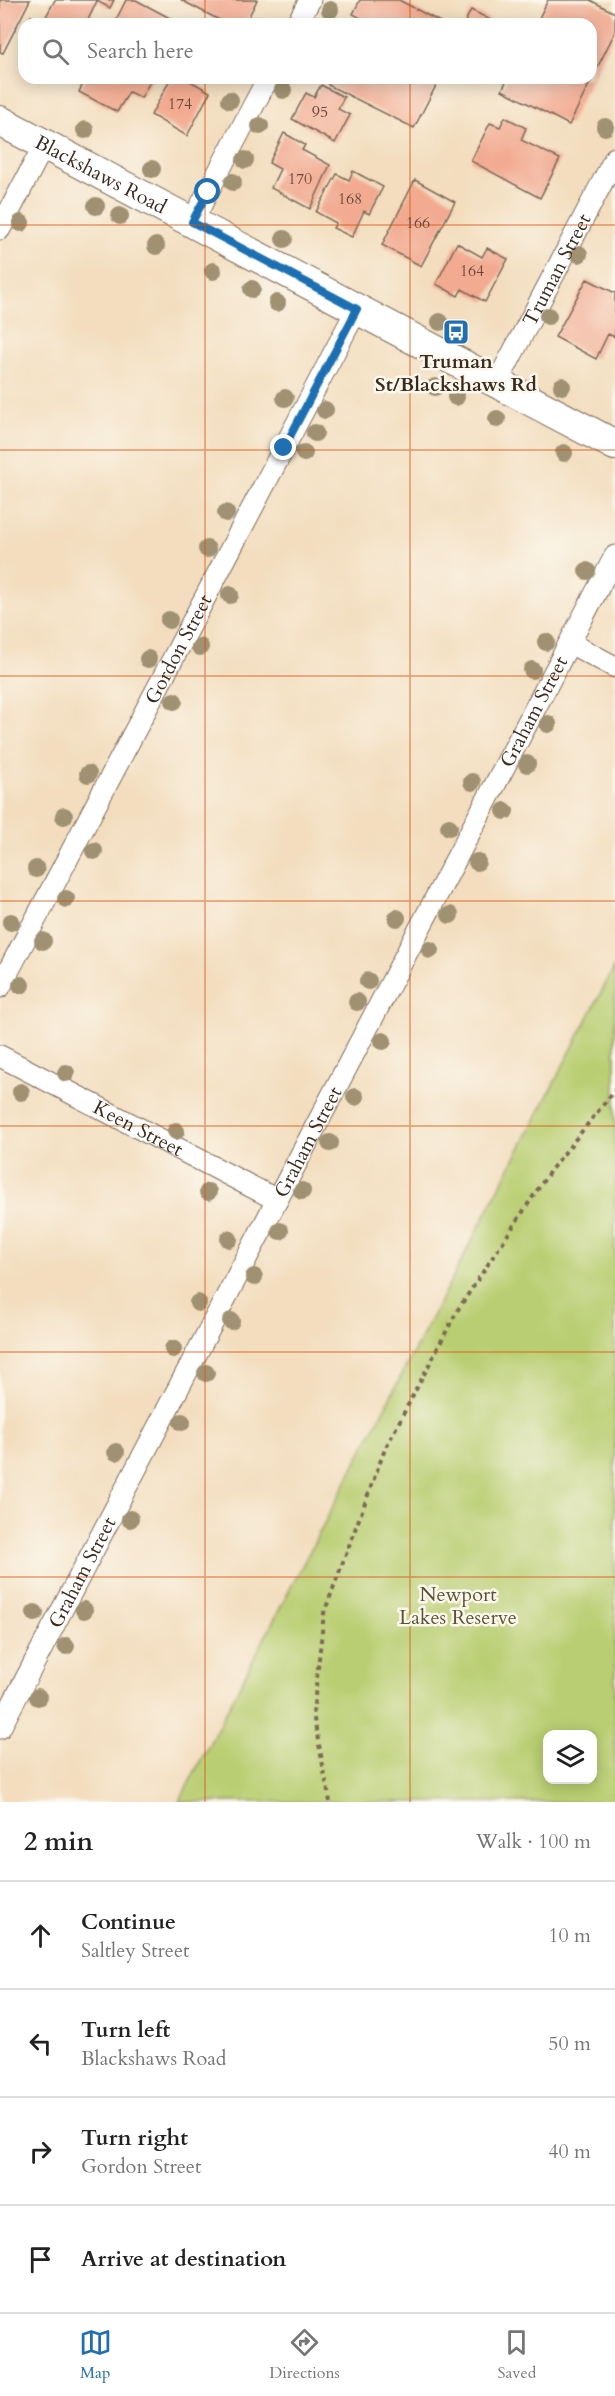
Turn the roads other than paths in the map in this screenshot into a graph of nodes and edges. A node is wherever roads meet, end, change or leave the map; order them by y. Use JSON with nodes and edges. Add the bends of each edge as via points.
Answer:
{"nodes":[{"id":1,"x":310,"y":0,"type":"edge"},
{"id":2,"x":300,"y":18,"type":"edge"},
{"id":3,"x":265,"y":84,"type":"edge"},
{"id":4,"x":0,"y":121,"type":"edge"},
{"id":5,"x":45,"y":145,"type":"junction"},
{"id":6,"x":615,"y":158,"type":"edge"},
{"id":7,"x":192,"y":222,"type":"junction"},
{"id":8,"x":0,"y":229,"type":"edge"},
{"id":9,"x":357,"y":309,"type":"junction"},
{"id":10,"x":497,"y":383,"type":"junction"},
{"id":11,"x":615,"y":445,"type":"edge"},
{"id":12,"x":615,"y":556,"type":"edge"},
{"id":13,"x":570,"y":644,"type":"junction"},
{"id":14,"x":615,"y":667,"type":"edge"},
{"id":15,"x":0,"y":987,"type":"edge"},
{"id":16,"x":0,"y":1056,"type":"edge"},
{"id":17,"x":277,"y":1200,"type":"junction"},
{"id":18,"x":0,"y":1728,"type":"edge"}],
"edges":[{"from":1,"to":2,"type":"street"},
{"from":3,"to":7,"type":"street"},
{"from":4,"to":5,"type":"main road","name":"Blackshaws Road"},
{"from":5,"to":7,"type":"main road","name":"Blackshaws Road"},
{"from":5,"to":8,"type":"street"},
{"from":6,"to":10,"type":"street","name":"Truman Street"},
{"from":7,"to":9,"type":"main road","name":"Blackshaws Road"},
{"from":9,"to":10,"type":"main road","name":"Blackshaws Road"},
{"from":9,"to":15,"type":"street","name":"Gordon Street"},
{"from":10,"to":11,"type":"main road","name":"Blackshaws Road"},
{"from":12,"to":13,"type":"street","name":"Graham Street"},
{"from":13,"to":14,"type":"street"},
{"from":13,"to":17,"type":"street","name":"Graham Street"},
{"from":16,"to":17,"type":"street","name":"Keen Street"},
{"from":17,"to":18,"type":"street","name":"Graham Street"}]}
